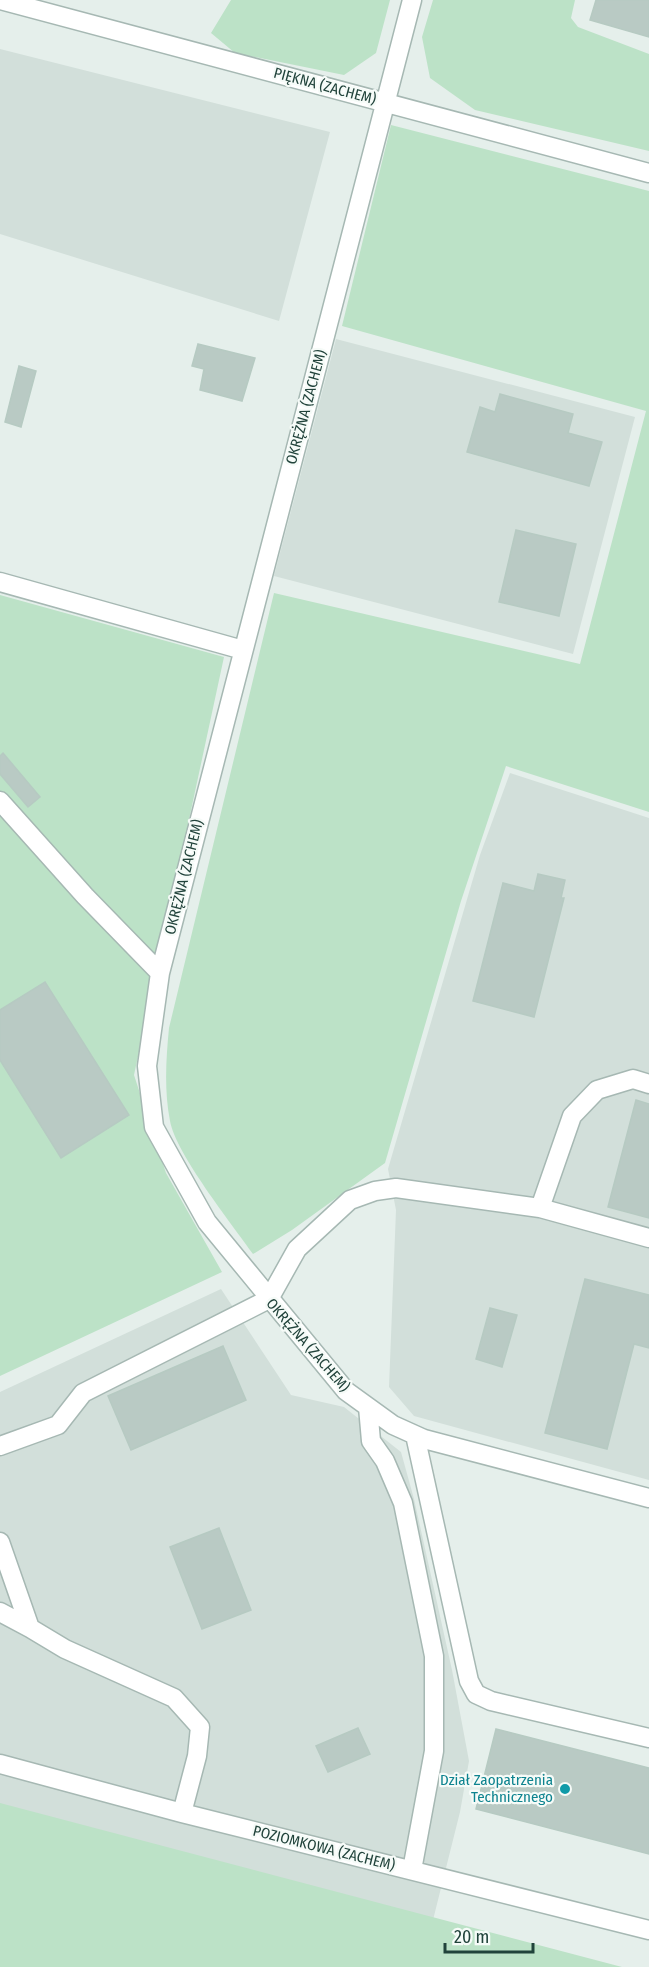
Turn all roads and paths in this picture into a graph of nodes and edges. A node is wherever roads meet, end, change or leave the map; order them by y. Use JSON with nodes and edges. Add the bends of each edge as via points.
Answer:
{"nodes":[{"id":1,"x":0,"y":0,"type":"edge"},
{"id":2,"x":412,"y":0,"type":"edge"},
{"id":3,"x":385,"y":102,"type":"junction"},
{"id":4,"x":649,"y":173,"type":"edge"},
{"id":5,"x":0,"y":582,"type":"edge"},
{"id":6,"x":243,"y":650,"type":"junction"},
{"id":7,"x":0,"y":801,"type":"edge"},
{"id":8,"x":160,"y":973,"type":"junction"},
{"id":9,"x":649,"y":1083,"type":"edge"},
{"id":10,"x":540,"y":1208,"type":"junction"},
{"id":11,"x":649,"y":1238,"type":"edge"},
{"id":12,"x":269,"y":1299,"type":"junction"},
{"id":13,"x":368,"y":1407,"type":"junction"},
{"id":14,"x":415,"y":1435,"type":"junction"},
{"id":15,"x":0,"y":1446,"type":"edge"},
{"id":16,"x":649,"y":1497,"type":"edge"},
{"id":17,"x":0,"y":1542,"type":"edge"},
{"id":18,"x":0,"y":1612,"type":"edge"},
{"id":19,"x":30,"y":1628,"type":"junction"},
{"id":20,"x":649,"y":1738,"type":"edge"},
{"id":21,"x":0,"y":1764,"type":"edge"},
{"id":22,"x":182,"y":1813,"type":"junction"},
{"id":23,"x":412,"y":1870,"type":"junction"},
{"id":24,"x":649,"y":1930,"type":"edge"}],
"edges":[{"from":1,"to":3,"type":"lane","name":"PIĘKNA (ZACHEM)"},
{"from":2,"to":3,"type":"lane","name":"OKRĘŻNA (ZACHEM)"},
{"from":3,"to":4,"type":"lane","name":"PIĘKNA (ZACHEM)"},
{"from":3,"to":6,"type":"lane","name":"OKRĘŻNA (ZACHEM)"},
{"from":5,"to":6,"type":"lane"},
{"from":6,"to":8,"type":"lane","name":"OKRĘŻNA (ZACHEM)"},
{"from":7,"to":8,"type":"lane"},
{"from":8,"to":12,"type":"lane","name":"OKRĘŻNA (ZACHEM)","via":[[147,1066],[154,1127],[207,1222]]},
{"from":9,"to":10,"type":"lane","via":[[633,1079],[597,1090],[572,1116]]},
{"from":10,"to":11,"type":"lane"},
{"from":10,"to":12,"type":"lane","via":[[396,1188],[375,1191],[350,1200],[297,1249]]},
{"from":12,"to":13,"type":"lane","name":"OKRĘŻNA (ZACHEM)","via":[[346,1391]]},
{"from":12,"to":15,"type":"lane","via":[[83,1394],[58,1425]]},
{"from":13,"to":14,"type":"lane","name":"OKRĘŻNA (ZACHEM)"},
{"from":13,"to":23,"type":"lane","via":[[370,1441],[385,1461],[403,1503],[434,1656],[434,1751]]},
{"from":14,"to":16,"type":"lane","name":"OKRĘŻNA (ZACHEM)"},
{"from":14,"to":20,"type":"lane","via":[[469,1681],[476,1694],[491,1701]]},
{"from":17,"to":19,"type":"lane"},
{"from":18,"to":19,"type":"lane"},
{"from":19,"to":22,"type":"lane","via":[[65,1649],[174,1698],[200,1727],[197,1756]]},
{"from":21,"to":22,"type":"lane","name":"POZIOMKOWA (ZACHEM)"},
{"from":22,"to":23,"type":"lane","name":"POZIOMKOWA (ZACHEM)"},
{"from":23,"to":24,"type":"lane","name":"POZIOMKOWA (ZACHEM)"}]}
